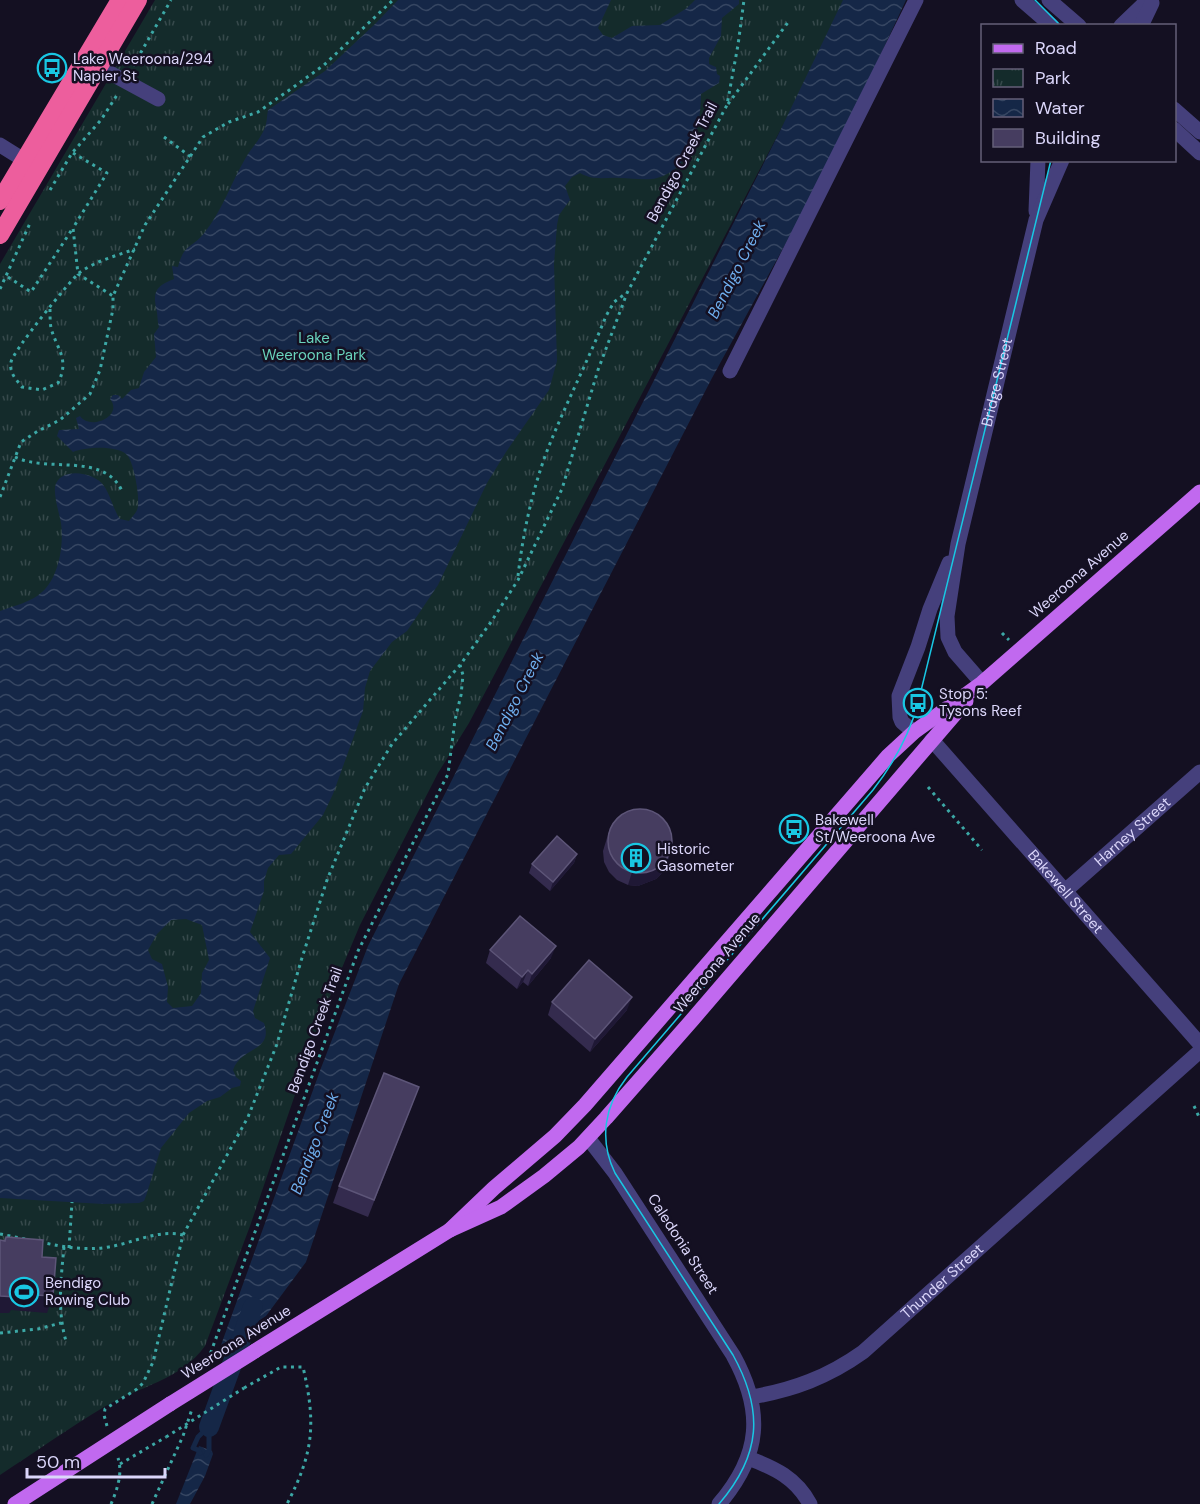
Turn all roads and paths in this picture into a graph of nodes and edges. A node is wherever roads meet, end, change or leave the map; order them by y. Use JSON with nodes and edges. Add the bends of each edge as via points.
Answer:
{"nodes":[{"id":1,"x":120,"y":0,"type":"edge"},
{"id":2,"x":138,"y":0,"type":"edge"},
{"id":3,"x":393,"y":0,"type":"edge"},
{"id":4,"x":744,"y":0,"type":"edge"},
{"id":5,"x":916,"y":0,"type":"edge"},
{"id":6,"x":1022,"y":0,"type":"edge"},
{"id":7,"x":1049,"y":0,"type":"edge"},
{"id":8,"x":1148,"y":0,"type":"edge"},
{"id":9,"x":1154,"y":0,"type":"edge"},
{"id":10,"x":789,"y":21,"type":"dead end"},
{"id":11,"x":1050,"y":24,"type":"edge"},
{"id":12,"x":1076,"y":24,"type":"edge"},
{"id":13,"x":1123,"y":24,"type":"edge"},
{"id":14,"x":1142,"y":24,"type":"edge"},
{"id":15,"x":99,"y":67,"type":"junction"},
{"id":16,"x":158,"y":99,"type":"dead end"},
{"id":17,"x":727,"y":105,"type":"junction"},
{"id":18,"x":1176,"y":111,"type":"edge"},
{"id":19,"x":1176,"y":131,"type":"edge"},
{"id":20,"x":1200,"y":132,"type":"edge"},
{"id":21,"x":164,"y":137,"type":"dead end"},
{"id":22,"x":0,"y":145,"type":"edge"},
{"id":23,"x":1200,"y":153,"type":"edge"},
{"id":24,"x":191,"y":157,"type":"junction"},
{"id":25,"x":1038,"y":162,"type":"edge"},
{"id":26,"x":1061,"y":162,"type":"edge"},
{"id":27,"x":32,"y":164,"type":"junction"},
{"id":28,"x":49,"y":191,"type":"dead end"},
{"id":29,"x":0,"y":201,"type":"edge"},
{"id":30,"x":32,"y":219,"type":"dead end"},
{"id":31,"x":1036,"y":220,"type":"junction"},
{"id":32,"x":73,"y":228,"type":"junction"},
{"id":33,"x":0,"y":235,"type":"edge"},
{"id":34,"x":135,"y":249,"type":"junction"},
{"id":35,"x":78,"y":274,"type":"junction"},
{"id":36,"x":7,"y":277,"type":"junction"},
{"id":37,"x":0,"y":289,"type":"edge"},
{"id":38,"x":627,"y":293,"type":"junction"},
{"id":39,"x":113,"y":296,"type":"junction"},
{"id":40,"x":50,"y":309,"type":"junction"},
{"id":41,"x":730,"y":371,"type":"dead end"},
{"id":42,"x":15,"y":457,"type":"junction"},
{"id":43,"x":122,"y":491,"type":"dead end"},
{"id":44,"x":1200,"y":492,"type":"edge"},
{"id":45,"x":0,"y":497,"type":"edge"},
{"id":46,"x":958,"y":544,"type":"junction"},
{"id":47,"x":518,"y":580,"type":"junction"},
{"id":48,"x":460,"y":665,"type":"junction"},
{"id":49,"x":982,"y":683,"type":"junction"},
{"id":50,"x":914,"y":732,"type":"junction"},
{"id":51,"x":932,"y":740,"type":"junction"},
{"id":52,"x":1200,"y":772,"type":"edge"},
{"id":53,"x":928,"y":787,"type":"dead end"},
{"id":54,"x":982,"y":850,"type":"dead end"},
{"id":55,"x":1065,"y":891,"type":"junction"},
{"id":56,"x":1200,"y":1044,"type":"edge"},
{"id":57,"x":1200,"y":1051,"type":"edge"},
{"id":58,"x":1194,"y":1106,"type":"dead end"},
{"id":59,"x":1200,"y":1119,"type":"edge"},
{"id":60,"x":571,"y":1120,"type":"junction"},
{"id":61,"x":588,"y":1138,"type":"junction"},
{"id":62,"x":72,"y":1202,"type":"dead end"},
{"id":63,"x":450,"y":1230,"type":"junction"},
{"id":64,"x":0,"y":1234,"type":"edge"},
{"id":65,"x":183,"y":1235,"type":"junction"},
{"id":66,"x":27,"y":1239,"type":"edge"},
{"id":67,"x":36,"y":1241,"type":"edge"},
{"id":68,"x":64,"y":1247,"type":"junction"},
{"id":69,"x":69,"y":1248,"type":"junction"},
{"id":70,"x":61,"y":1323,"type":"junction"},
{"id":71,"x":0,"y":1333,"type":"edge"},
{"id":72,"x":66,"y":1341,"type":"dead end"},
{"id":73,"x":205,"y":1369,"type":"dead end"},
{"id":74,"x":751,"y":1396,"type":"junction"},
{"id":75,"x":194,"y":1402,"type":"dead end"},
{"id":76,"x":112,"y":1441,"type":"junction"},
{"id":77,"x":748,"y":1458,"type":"junction"},
{"id":78,"x":43,"y":1487,"type":"junction"},
{"id":79,"x":15,"y":1504,"type":"edge"},
{"id":80,"x":24,"y":1504,"type":"edge"},
{"id":81,"x":111,"y":1504,"type":"edge"},
{"id":82,"x":152,"y":1504,"type":"edge"},
{"id":83,"x":287,"y":1504,"type":"edge"},
{"id":84,"x":718,"y":1504,"type":"edge"},
{"id":85,"x":810,"y":1504,"type":"edge"}],
"edges":[{"from":1,"to":27,"type":"highway"},
{"from":2,"to":15,"type":"highway"},
{"from":3,"to":24,"type":"path","via":[[324,65],[258,112],[209,132],[198,142]]},
{"from":4,"to":17,"type":"path","name":"Bendigo Creek Trail"},
{"from":5,"to":41,"type":"street"},
{"from":6,"to":11,"type":"street"},
{"from":7,"to":12,"type":"street"},
{"from":8,"to":13,"type":"street"},
{"from":9,"to":14,"type":"street"},
{"from":10,"to":17,"type":"path"},
{"from":15,"to":16,"type":"street"},
{"from":15,"to":27,"type":"highway"},
{"from":17,"to":38,"type":"path","name":"Bendigo Creek Trail"},
{"from":18,"to":20,"type":"street"},
{"from":19,"to":23,"type":"street"},
{"from":21,"to":24,"type":"path"},
{"from":22,"to":27,"type":"street"},
{"from":24,"to":34,"type":"path","via":[[145,225]]},
{"from":25,"to":31,"type":"street","name":"Bridge Street"},
{"from":26,"to":31,"type":"street","name":"Bridge Street"},
{"from":27,"to":29,"type":"highway"},
{"from":27,"to":33,"type":"highway"},
{"from":28,"to":32,"type":"path","via":[[72,153],[107,173]]},
{"from":30,"to":36,"type":"path"},
{"from":31,"to":46,"type":"street","name":"Bridge Street"},
{"from":32,"to":35,"type":"path"},
{"from":32,"to":36,"type":"path","via":[[32,292]]},
{"from":34,"to":35,"type":"path"},
{"from":34,"to":39,"type":"path"},
{"from":35,"to":39,"type":"path"},
{"from":35,"to":40,"type":"path"},
{"from":36,"to":37,"type":"path"},
{"from":38,"to":47,"type":"path","name":"Bendigo Creek Trail","via":[[598,370],[562,489]]},
{"from":38,"to":47,"type":"path","name":"Bendigo Creek Trail","via":[[606,316],[548,450],[522,538]]},
{"from":39,"to":42,"type":"path","via":[[100,370],[90,394],[60,420],[21,442]]},
{"from":40,"to":40,"type":"path","via":[[11,362],[12,374],[22,387],[42,390],[58,383],[63,373],[61,351],[51,329]]},
{"from":42,"to":43,"type":"path","via":[[38,464],[100,470],[114,477]]},
{"from":42,"to":45,"type":"path"},
{"from":44,"to":49,"type":"main road","name":"Weeroona Avenue"},
{"from":46,"to":49,"type":"street","name":"Bridge Street","via":[[947,616],[948,637],[955,652]]},
{"from":46,"to":50,"type":"street","name":"Bridge Street","via":[[899,696],[902,722]]},
{"from":47,"to":48,"type":"path","name":"Bendigo Creek Trail"},
{"from":48,"to":65,"type":"path","via":[[392,744],[365,789],[327,880],[277,1044],[248,1117]]},
{"from":48,"to":73,"type":"path","name":"Bendigo Creek Trail","via":[[461,695],[448,774],[358,951]]},
{"from":49,"to":50,"type":"main road","name":"Weeroona Avenue"},
{"from":49,"to":51,"type":"main road","name":"Weeroona Avenue"},
{"from":50,"to":51,"type":"main road"},
{"from":50,"to":60,"type":"main road","name":"Weeroona Avenue","via":[[872,774]]},
{"from":51,"to":55,"type":"street","name":"Bakewell Street"},
{"from":51,"to":61,"type":"main road","name":"Weeroona Avenue"},
{"from":52,"to":55,"type":"street","name":"Harney Street"},
{"from":53,"to":54,"type":"path"},
{"from":55,"to":56,"type":"street","name":"Bakewell Street"},
{"from":57,"to":74,"type":"street","name":"Thunder Street","via":[[863,1352],[809,1382]]},
{"from":58,"to":59,"type":"path"},
{"from":60,"to":61,"type":"main road","name":"Caledonia Street"},
{"from":60,"to":63,"type":"main road","name":"Weeroona Avenue"},
{"from":61,"to":63,"type":"main road","name":"Weeroona Avenue","via":[[508,1202]]},
{"from":61,"to":74,"type":"street","name":"Caledonia Street","via":[[733,1355]]},
{"from":62,"to":69,"type":"path"},
{"from":63,"to":76,"type":"main road","name":"Weeroona Avenue","bridge":true},
{"from":64,"to":66,"type":"path"},
{"from":65,"to":69,"type":"path","via":[[156,1235],[93,1249]]},
{"from":65,"to":76,"type":"path","via":[[148,1374],[137,1389],[105,1409]]},
{"from":67,"to":68,"type":"path"},
{"from":68,"to":69,"type":"path"},
{"from":68,"to":70,"type":"path"},
{"from":70,"to":71,"type":"path"},
{"from":70,"to":72,"type":"path"},
{"from":74,"to":77,"type":"street","via":[[753,1429]]},
{"from":75,"to":82,"type":"path"},
{"from":76,"to":78,"type":"main road","name":"Weeroona Avenue"},
{"from":77,"to":84,"type":"street","via":[[742,1474]]},
{"from":77,"to":85,"type":"street","via":[[784,1474]]},
{"from":78,"to":79,"type":"main road","name":"Weeroona Avenue"},
{"from":78,"to":80,"type":"main road","name":"Weeroona Avenue"},
{"from":81,"to":83,"type":"path","bridge":true,"via":[[120,1478],[120,1464],[280,1367],[303,1367],[311,1405],[310,1439],[304,1466]]}]}
